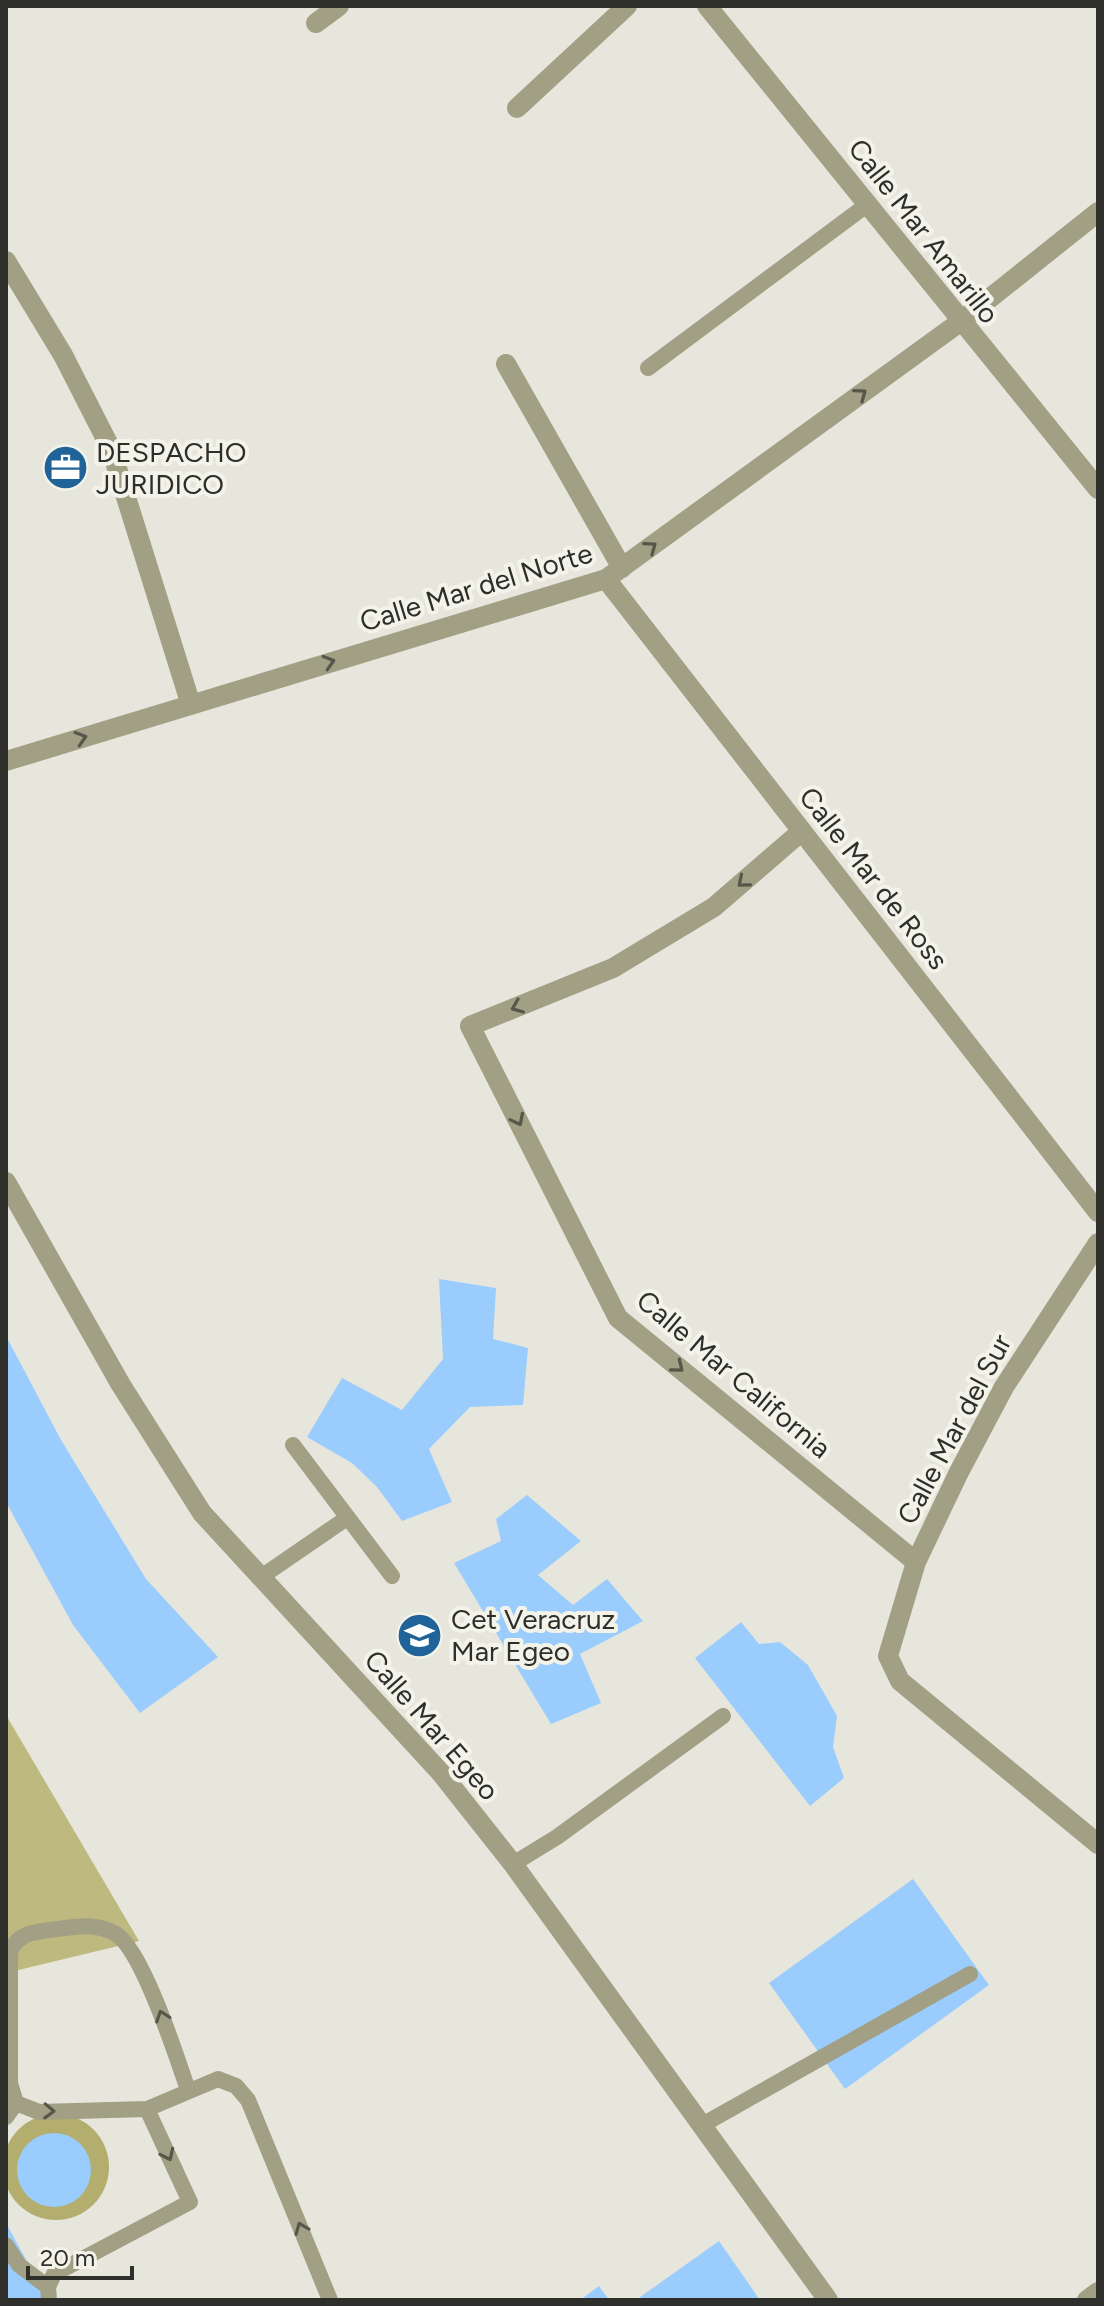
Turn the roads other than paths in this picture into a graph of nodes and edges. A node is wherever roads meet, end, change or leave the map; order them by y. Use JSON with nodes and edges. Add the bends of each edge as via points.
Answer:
{"nodes":[{"id":1,"x":339,"y":6,"type":"edge"},
{"id":2,"x":627,"y":6,"type":"edge"},
{"id":3,"x":707,"y":6,"type":"edge"},
{"id":4,"x":316,"y":23,"type":"dead end"},
{"id":5,"x":517,"y":108,"type":"dead end"},
{"id":6,"x":868,"y":204,"type":"junction"},
{"id":7,"x":1098,"y":212,"type":"edge"},
{"id":8,"x":6,"y":261,"type":"edge"},
{"id":9,"x":960,"y":322,"type":"junction"},
{"id":10,"x":506,"y":364,"type":"dead end"},
{"id":11,"x":648,"y":368,"type":"dead end"},
{"id":12,"x":1098,"y":489,"type":"edge"},
{"id":13,"x":614,"y":573,"type":"junction"},
{"id":14,"x":191,"y":705,"type":"junction"},
{"id":15,"x":6,"y":761,"type":"edge"},
{"id":16,"x":802,"y":831,"type":"junction"},
{"id":17,"x":6,"y":1182,"type":"edge"},
{"id":18,"x":1098,"y":1212,"type":"edge"},
{"id":19,"x":1098,"y":1243,"type":"edge"},
{"id":20,"x":293,"y":1445,"type":"dead end"},
{"id":21,"x":347,"y":1518,"type":"junction"},
{"id":22,"x":916,"y":1562,"type":"junction"},
{"id":23,"x":392,"y":1576,"type":"dead end"},
{"id":24,"x":261,"y":1577,"type":"junction"},
{"id":25,"x":723,"y":1716,"type":"dead end"},
{"id":26,"x":1098,"y":1844,"type":"edge"},
{"id":27,"x":513,"y":1864,"type":"junction"},
{"id":28,"x":970,"y":1974,"type":"dead end"},
{"id":29,"x":188,"y":2090,"type":"junction"},
{"id":30,"x":147,"y":2109,"type":"junction"},
{"id":31,"x":11,"y":2110,"type":"edge"},
{"id":32,"x":704,"y":2124,"type":"junction"},
{"id":33,"x":6,"y":2245,"type":"edge"},
{"id":34,"x":1098,"y":2292,"type":"edge"},
{"id":35,"x":48,"y":2294,"type":"edge"},
{"id":36,"x":330,"y":2300,"type":"edge"},
{"id":37,"x":828,"y":2300,"type":"edge"},
{"id":38,"x":1087,"y":2300,"type":"edge"}],
"edges":[{"from":1,"to":4,"type":"street"},
{"from":2,"to":5,"type":"street"},
{"from":3,"to":6,"type":"street","name":"Calle Mar Amarillo"},
{"from":6,"to":9,"type":"street","name":"Calle Mar Amarillo"},
{"from":6,"to":11,"type":"lane"},
{"from":7,"to":9,"type":"street","name":"Calle Mar del Norte"},
{"from":8,"to":14,"type":"street","via":[[111,449]]},
{"from":9,"to":12,"type":"street","name":"Calle Mar Amarillo"},
{"from":13,"to":9,"type":"street","name":"Calle Mar del Norte","one_way":true},
{"from":10,"to":13,"type":"street","name":"Calle Mar de Ross"},
{"from":14,"to":13,"type":"street","name":"Calle Mar del Norte","one_way":true},
{"from":13,"to":16,"type":"street","name":"Calle Mar de Ross"},
{"from":15,"to":14,"type":"street","name":"Calle Mar del Norte","one_way":true},
{"from":16,"to":18,"type":"street","name":"Calle Mar de Ross"},
{"from":16,"to":22,"type":"street","name":"Calle Mar California","one_way":true,"via":[[714,907],[613,968],[470,1026],[618,1318]]},
{"from":17,"to":24,"type":"street","name":"Calle Mar Egeo","via":[[121,1385],[202,1513]]},
{"from":19,"to":22,"type":"street","name":"Calle Mar del Sur","via":[[1004,1387]]},
{"from":20,"to":21,"type":"lane"},
{"from":21,"to":23,"type":"lane"},
{"from":21,"to":24,"type":"lane"},
{"from":22,"to":26,"type":"street","name":"Calle Mar del Sur","via":[[888,1656],[900,1681]]},
{"from":24,"to":27,"type":"street","name":"Calle Mar Egeo","via":[[441,1773]]},
{"from":25,"to":27,"type":"lane"},
{"from":27,"to":32,"type":"street","name":"Calle Mar Egeo"},
{"from":28,"to":32,"type":"lane"},
{"from":29,"to":30,"type":"lane"},
{"from":29,"to":31,"type":"lane","one_way":true,"via":[[155,1997],[120,1936],[85,1925],[26,1934],[10,1951]]},
{"from":36,"to":29,"type":"lane","one_way":true,"via":[[248,2100],[236,2086],[218,2079]]},
{"from":31,"to":30,"type":"lane","one_way":true},
{"from":30,"to":35,"type":"lane","one_way":true,"via":[[190,2202],[54,2274]]},
{"from":32,"to":37,"type":"street","name":"Calle Mar Egeo"},
{"from":33,"to":35,"type":"lane"},
{"from":34,"to":38,"type":"street"}]}
